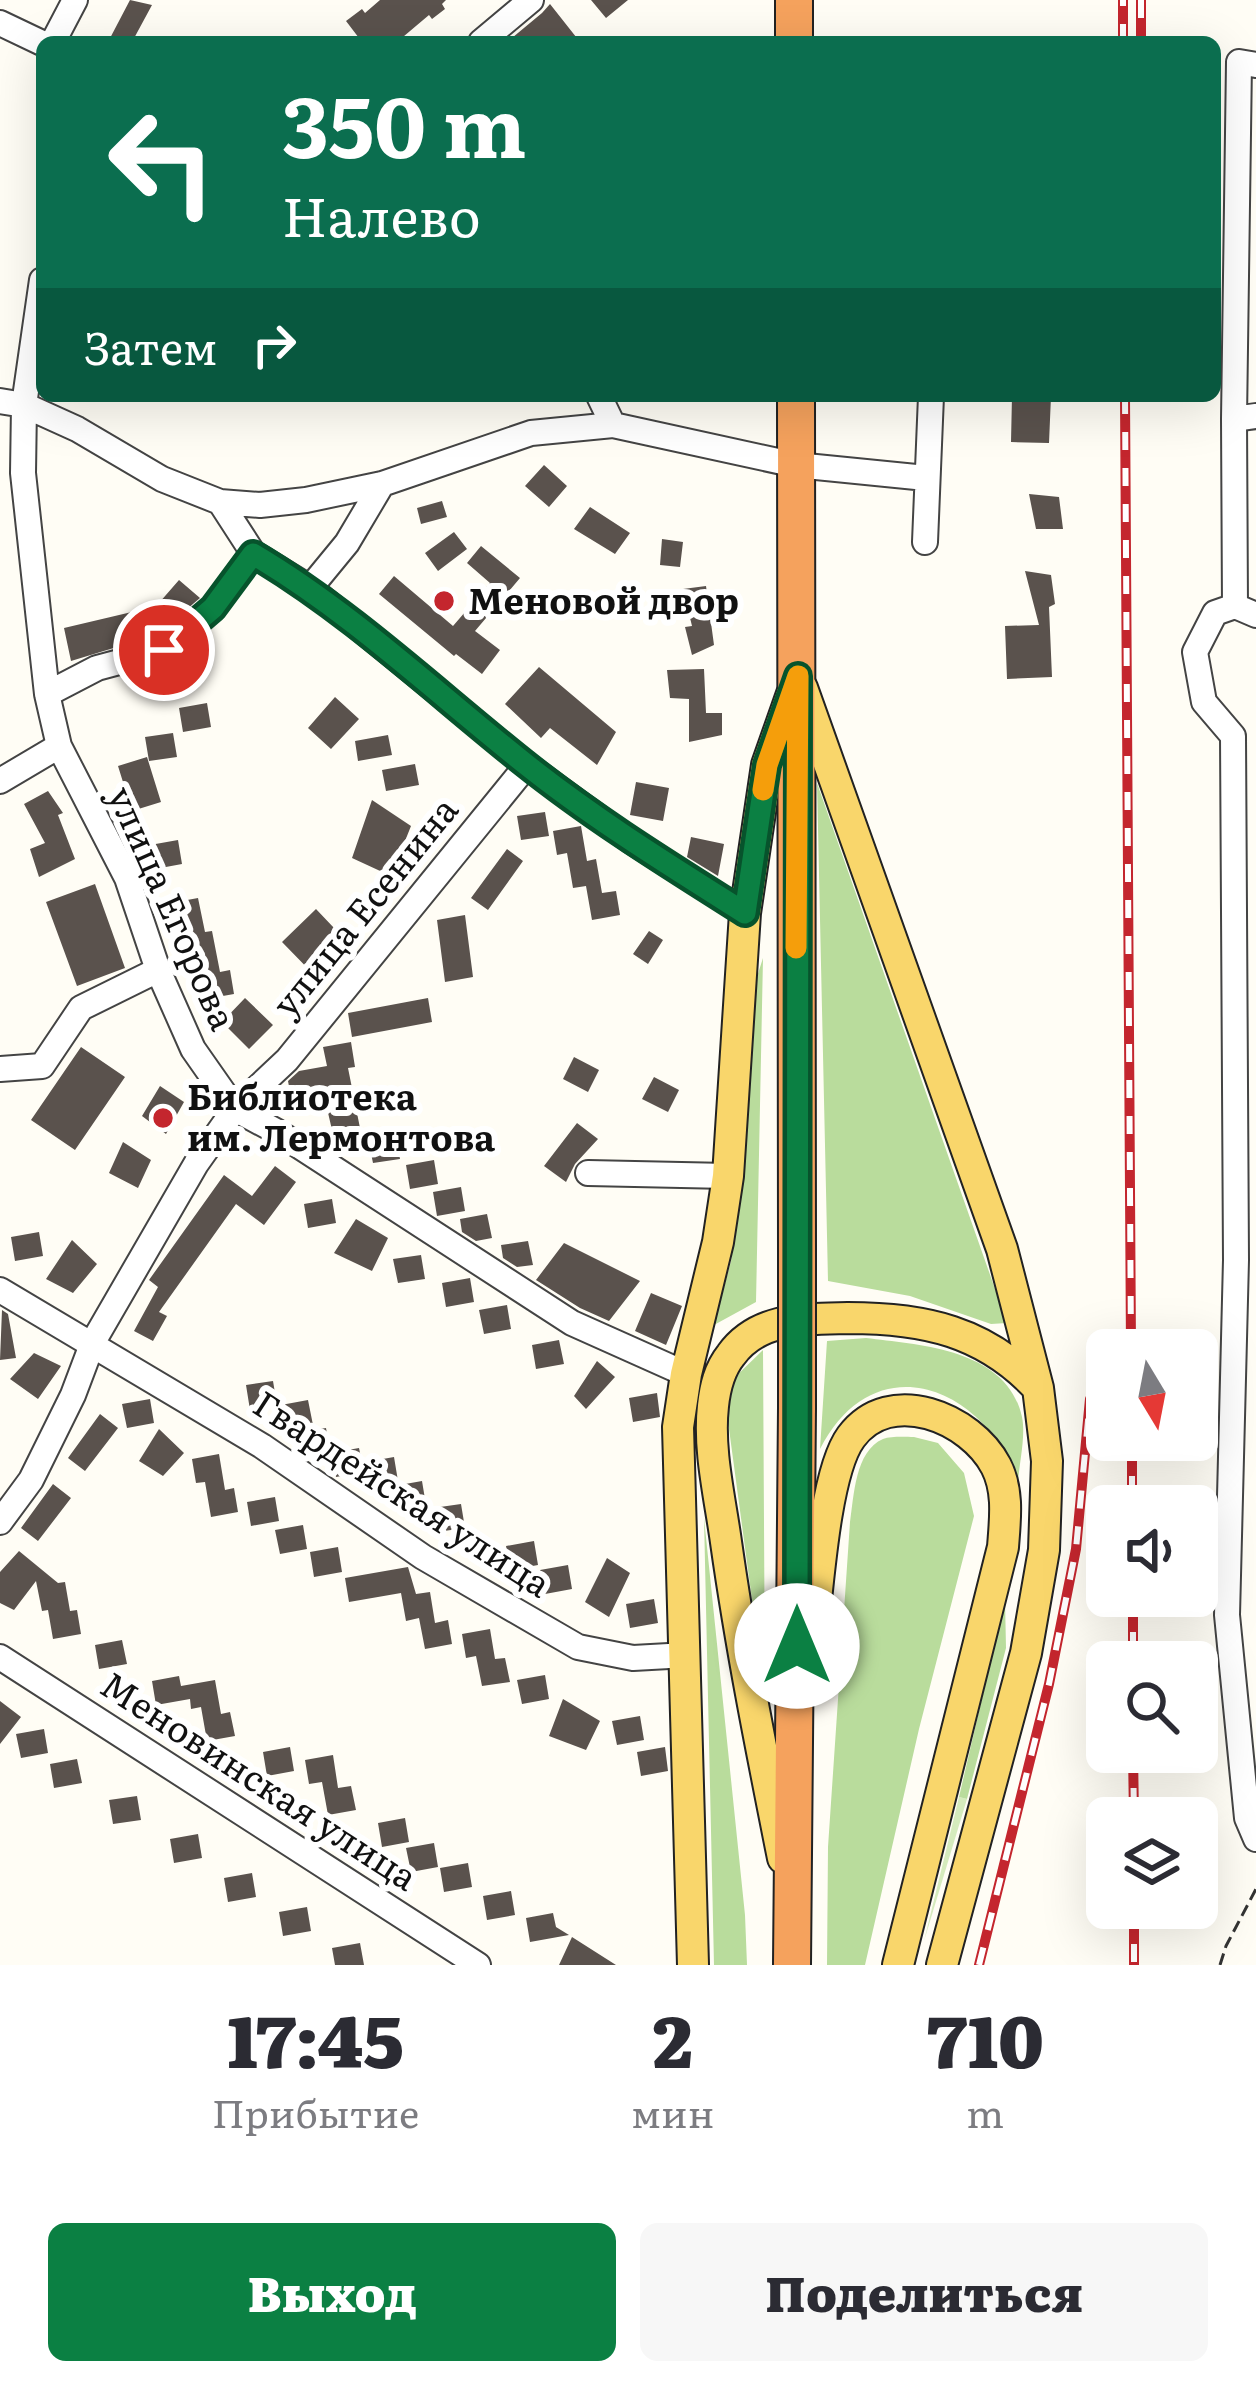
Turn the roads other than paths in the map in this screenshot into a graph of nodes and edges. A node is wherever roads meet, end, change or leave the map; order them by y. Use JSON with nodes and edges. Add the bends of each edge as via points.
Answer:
{"nodes":[{"id":1,"x":74,"y":0,"type":"edge"},
{"id":2,"x":794,"y":0,"type":"edge"},
{"id":3,"x":528,"y":1,"type":"edge"},
{"id":4,"x":0,"y":23,"type":"edge"},
{"id":5,"x":56,"y":36,"type":"edge"},
{"id":6,"x":488,"y":36,"type":"edge"},
{"id":7,"x":794,"y":36,"type":"edge"},
{"id":8,"x":36,"y":41,"type":"edge"},
{"id":9,"x":1256,"y":65,"type":"edge"},
{"id":10,"x":36,"y":305,"type":"edge"},
{"id":11,"x":602,"y":402,"type":"edge"},
{"id":12,"x":796,"y":402,"type":"edge"},
{"id":13,"x":931,"y":402,"type":"edge"},
{"id":14,"x":12,"y":403,"type":"edge"},
{"id":15,"x":1245,"y":418,"type":"edge"},
{"id":16,"x":613,"y":425,"type":"junction"},
{"id":17,"x":796,"y":465,"type":"junction"},
{"id":18,"x":926,"y":478,"type":"junction"},
{"id":19,"x":382,"y":484,"type":"junction"},
{"id":20,"x":220,"y":502,"type":"junction"},
{"id":21,"x":925,"y":542,"type":"dead end"},
{"id":22,"x":253,"y":554,"type":"junction"},
{"id":23,"x":310,"y":588,"type":"junction"},
{"id":24,"x":1246,"y":610,"type":"edge"},
{"id":25,"x":798,"y":676,"type":"junction"},
{"id":26,"x":47,"y":694,"type":"junction"},
{"id":27,"x":59,"y":746,"type":"junction"},
{"id":28,"x":527,"y":766,"type":"junction"},
{"id":29,"x":0,"y":782,"type":"edge"},
{"id":30,"x":745,"y":913,"type":"junction"},
{"id":31,"x":158,"y":970,"type":"junction"},
{"id":32,"x":1245,"y":999,"type":"edge"},
{"id":33,"x":0,"y":1069,"type":"edge"},
{"id":34,"x":235,"y":1109,"type":"junction"},
{"id":35,"x":588,"y":1173,"type":"dead end"},
{"id":36,"x":728,"y":1176,"type":"junction"},
{"id":37,"x":0,"y":1290,"type":"edge"},
{"id":38,"x":93,"y":1342,"type":"junction"},
{"id":39,"x":686,"y":1374,"type":"junction"},
{"id":40,"x":1039,"y":1388,"type":"junction"},
{"id":41,"x":0,"y":1522,"type":"edge"},
{"id":42,"x":687,"y":1655,"type":"junction"},
{"id":43,"x":0,"y":1657,"type":"edge"},
{"id":44,"x":797,"y":1742,"type":"junction"},
{"id":45,"x":1256,"y":1839,"type":"edge"},
{"id":46,"x":793,"y":1907,"type":"junction"},
{"id":47,"x":478,"y":1965,"type":"edge"},
{"id":48,"x":694,"y":1965,"type":"edge"},
{"id":49,"x":792,"y":1965,"type":"edge"},
{"id":50,"x":898,"y":1965,"type":"edge"},
{"id":51,"x":943,"y":1965,"type":"edge"}],
"edges":[{"from":1,"to":5,"type":"street"},
{"from":2,"to":7,"type":"highway"},
{"from":3,"to":6,"type":"street"},
{"from":4,"to":8,"type":"street"},
{"from":9,"to":15,"type":"street","via":[[1239,62]]},
{"from":10,"to":14,"type":"street","name":"улица Егорова"},
{"from":11,"to":16,"type":"street"},
{"from":12,"to":17,"type":"highway"},
{"from":13,"to":18,"type":"street"},
{"from":14,"to":20,"type":"street"},
{"from":14,"to":26,"type":"street","name":"улица Егорова"},
{"from":15,"to":24,"type":"street"},
{"from":16,"to":17,"type":"street"},
{"from":16,"to":19,"type":"street","via":[[531,433]]},
{"from":17,"to":18,"type":"street"},
{"from":17,"to":25,"type":"highway"},
{"from":18,"to":21,"type":"street"},
{"from":19,"to":20,"type":"street","via":[[306,500]]},
{"from":19,"to":23,"type":"street"},
{"from":20,"to":22,"type":"street"},
{"from":22,"to":23,"type":"street"},
{"from":22,"to":26,"type":"street","via":[[213,608],[164,650],[97,668]]},
{"from":23,"to":28,"type":"street"},
{"from":24,"to":32,"type":"street","via":[[1215,614],[1195,652],[1204,702],[1233,736]]},
{"from":25,"to":30,"type":"main road","via":[[767,765]]},
{"from":25,"to":40,"type":"main road","via":[[1001,1249]]},
{"from":25,"to":44,"type":"highway","bridge":true},
{"from":26,"to":27,"type":"street","name":"улица Егорова"},
{"from":27,"to":29,"type":"street"},
{"from":27,"to":31,"type":"street","name":"улица Егорова","via":[[127,878]]},
{"from":28,"to":30,"type":"street"},
{"from":28,"to":34,"type":"street","name":"улица Есенина","via":[[287,1060]]},
{"from":30,"to":36,"type":"main road"},
{"from":31,"to":33,"type":"street","via":[[81,1008],[42,1066]]},
{"from":31,"to":34,"type":"street","name":"улица Егорова","via":[[193,1049]]},
{"from":32,"to":45,"type":"street","via":[[1227,1615],[1247,1818]]},
{"from":34,"to":38,"type":"street","name":"улица Есенина"},
{"from":34,"to":39,"type":"street","name":"улица Егорова","via":[[572,1323]]},
{"from":35,"to":36,"type":"street"},
{"from":36,"to":39,"type":"main road"},
{"from":37,"to":38,"type":"street","name":"Гвардейская улица"},
{"from":38,"to":41,"type":"street","name":"улица Есенина","via":[[31,1480]]},
{"from":38,"to":42,"type":"street","name":"Гвардейская улица","via":[[578,1647],[634,1658]]},
{"from":39,"to":42,"type":"main road","via":[[678,1427]]},
{"from":40,"to":46,"type":"main road","via":[[1002,1354],[956,1331],[863,1318],[768,1327],[745,1339],[717,1378],[714,1459]]},
{"from":40,"to":51,"type":"main road","via":[[1047,1461],[1039,1582]]},
{"from":42,"to":48,"type":"main road"},
{"from":43,"to":47,"type":"street","name":"Меновинская улица"},
{"from":44,"to":46,"type":"highway"},
{"from":44,"to":50,"type":"main road","via":[[830,1508],[852,1435],[898,1412],[955,1422],[997,1468],[1003,1547]]},
{"from":46,"to":49,"type":"highway"}]}
